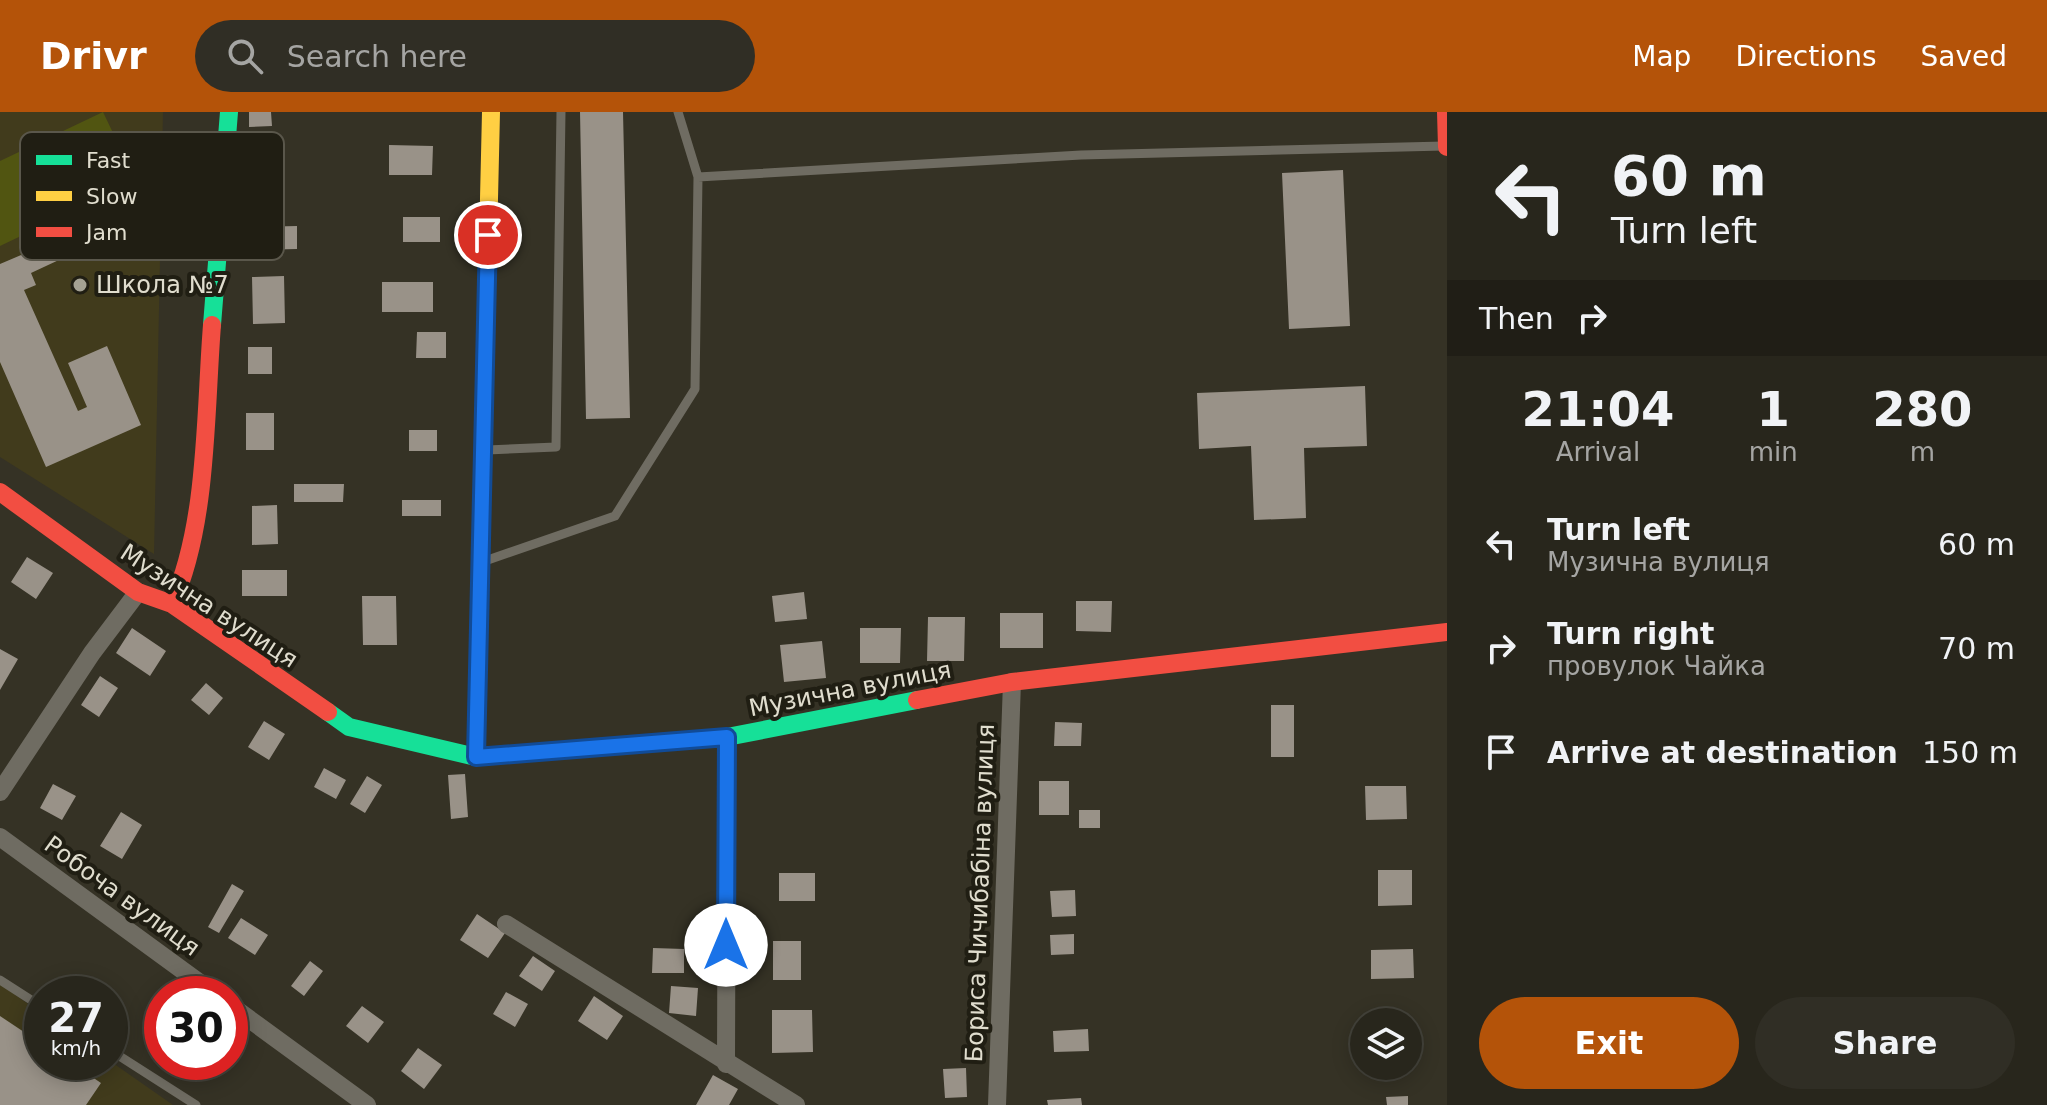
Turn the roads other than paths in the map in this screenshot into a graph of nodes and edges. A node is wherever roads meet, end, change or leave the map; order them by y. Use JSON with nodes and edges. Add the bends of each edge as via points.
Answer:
{"nodes":[{"id":1,"x":229,"y":112,"type":"edge"},
{"id":2,"x":491,"y":112,"type":"edge"},
{"id":3,"x":561,"y":112,"type":"edge"},
{"id":4,"x":678,"y":112,"type":"edge"},
{"id":5,"x":1446,"y":112,"type":"edge"},
{"id":6,"x":227,"y":132,"type":"edge"},
{"id":7,"x":1447,"y":146,"type":"edge"},
{"id":8,"x":698,"y":177,"type":"junction"},
{"id":9,"x":217,"y":260,"type":"edge"},
{"id":10,"x":483,"y":450,"type":"junction"},
{"id":11,"x":0,"y":492,"type":"edge"},
{"id":12,"x":481,"y":562,"type":"junction"},
{"id":13,"x":138,"y":592,"type":"junction"},
{"id":14,"x":172,"y":604,"type":"junction"},
{"id":15,"x":1447,"y":632,"type":"edge"},
{"id":16,"x":1012,"y":682,"type":"junction"},
{"id":17,"x":727,"y":737,"type":"junction"},
{"id":18,"x":476,"y":757,"type":"junction"},
{"id":19,"x":0,"y":792,"type":"edge"},
{"id":20,"x":0,"y":837,"type":"edge"},
{"id":21,"x":506,"y":924,"type":"dead end"},
{"id":22,"x":190,"y":976,"type":"edge"},
{"id":23,"x":0,"y":980,"type":"edge"},
{"id":24,"x":24,"y":995,"type":"edge"},
{"id":25,"x":248,"y":1018,"type":"edge"},
{"id":26,"x":128,"y":1062,"type":"edge"},
{"id":27,"x":726,"y":1064,"type":"junction"},
{"id":28,"x":196,"y":1105,"type":"edge"},
{"id":29,"x":367,"y":1105,"type":"edge"},
{"id":30,"x":796,"y":1105,"type":"edge"},
{"id":31,"x":997,"y":1105,"type":"edge"}],
"edges":[{"from":1,"to":6,"type":"street"},
{"from":2,"to":10,"type":"street"},
{"from":3,"to":10,"type":"lane","via":[[556,447]]},
{"from":4,"to":8,"type":"lane"},
{"from":5,"to":7,"type":"street"},
{"from":7,"to":8,"type":"lane","via":[[1081,155]]},
{"from":8,"to":12,"type":"lane","via":[[695,389],[615,516]]},
{"from":9,"to":14,"type":"street","via":[[195,531],[186,573]]},
{"from":10,"to":12,"type":"street"},
{"from":11,"to":13,"type":"street","name":"Музична вулиця"},
{"from":12,"to":18,"type":"street"},
{"from":13,"to":14,"type":"street","name":"Музична вулиця"},
{"from":13,"to":19,"type":"street"},
{"from":14,"to":18,"type":"street","name":"Музична вулиця","via":[[349,727]]},
{"from":15,"to":16,"type":"street","name":"Музична вулиця"},
{"from":16,"to":17,"type":"street","name":"Музична вулиця"},
{"from":16,"to":31,"type":"street","name":"Бориса Чичибабіна вулиця"},
{"from":17,"to":18,"type":"street","name":"Музична вулиця"},
{"from":17,"to":27,"type":"street"},
{"from":20,"to":22,"type":"street","name":"Робоча вулиця"},
{"from":21,"to":27,"type":"street"},
{"from":23,"to":24,"type":"lane"},
{"from":25,"to":29,"type":"street"},
{"from":26,"to":28,"type":"lane"},
{"from":27,"to":30,"type":"street"}]}
